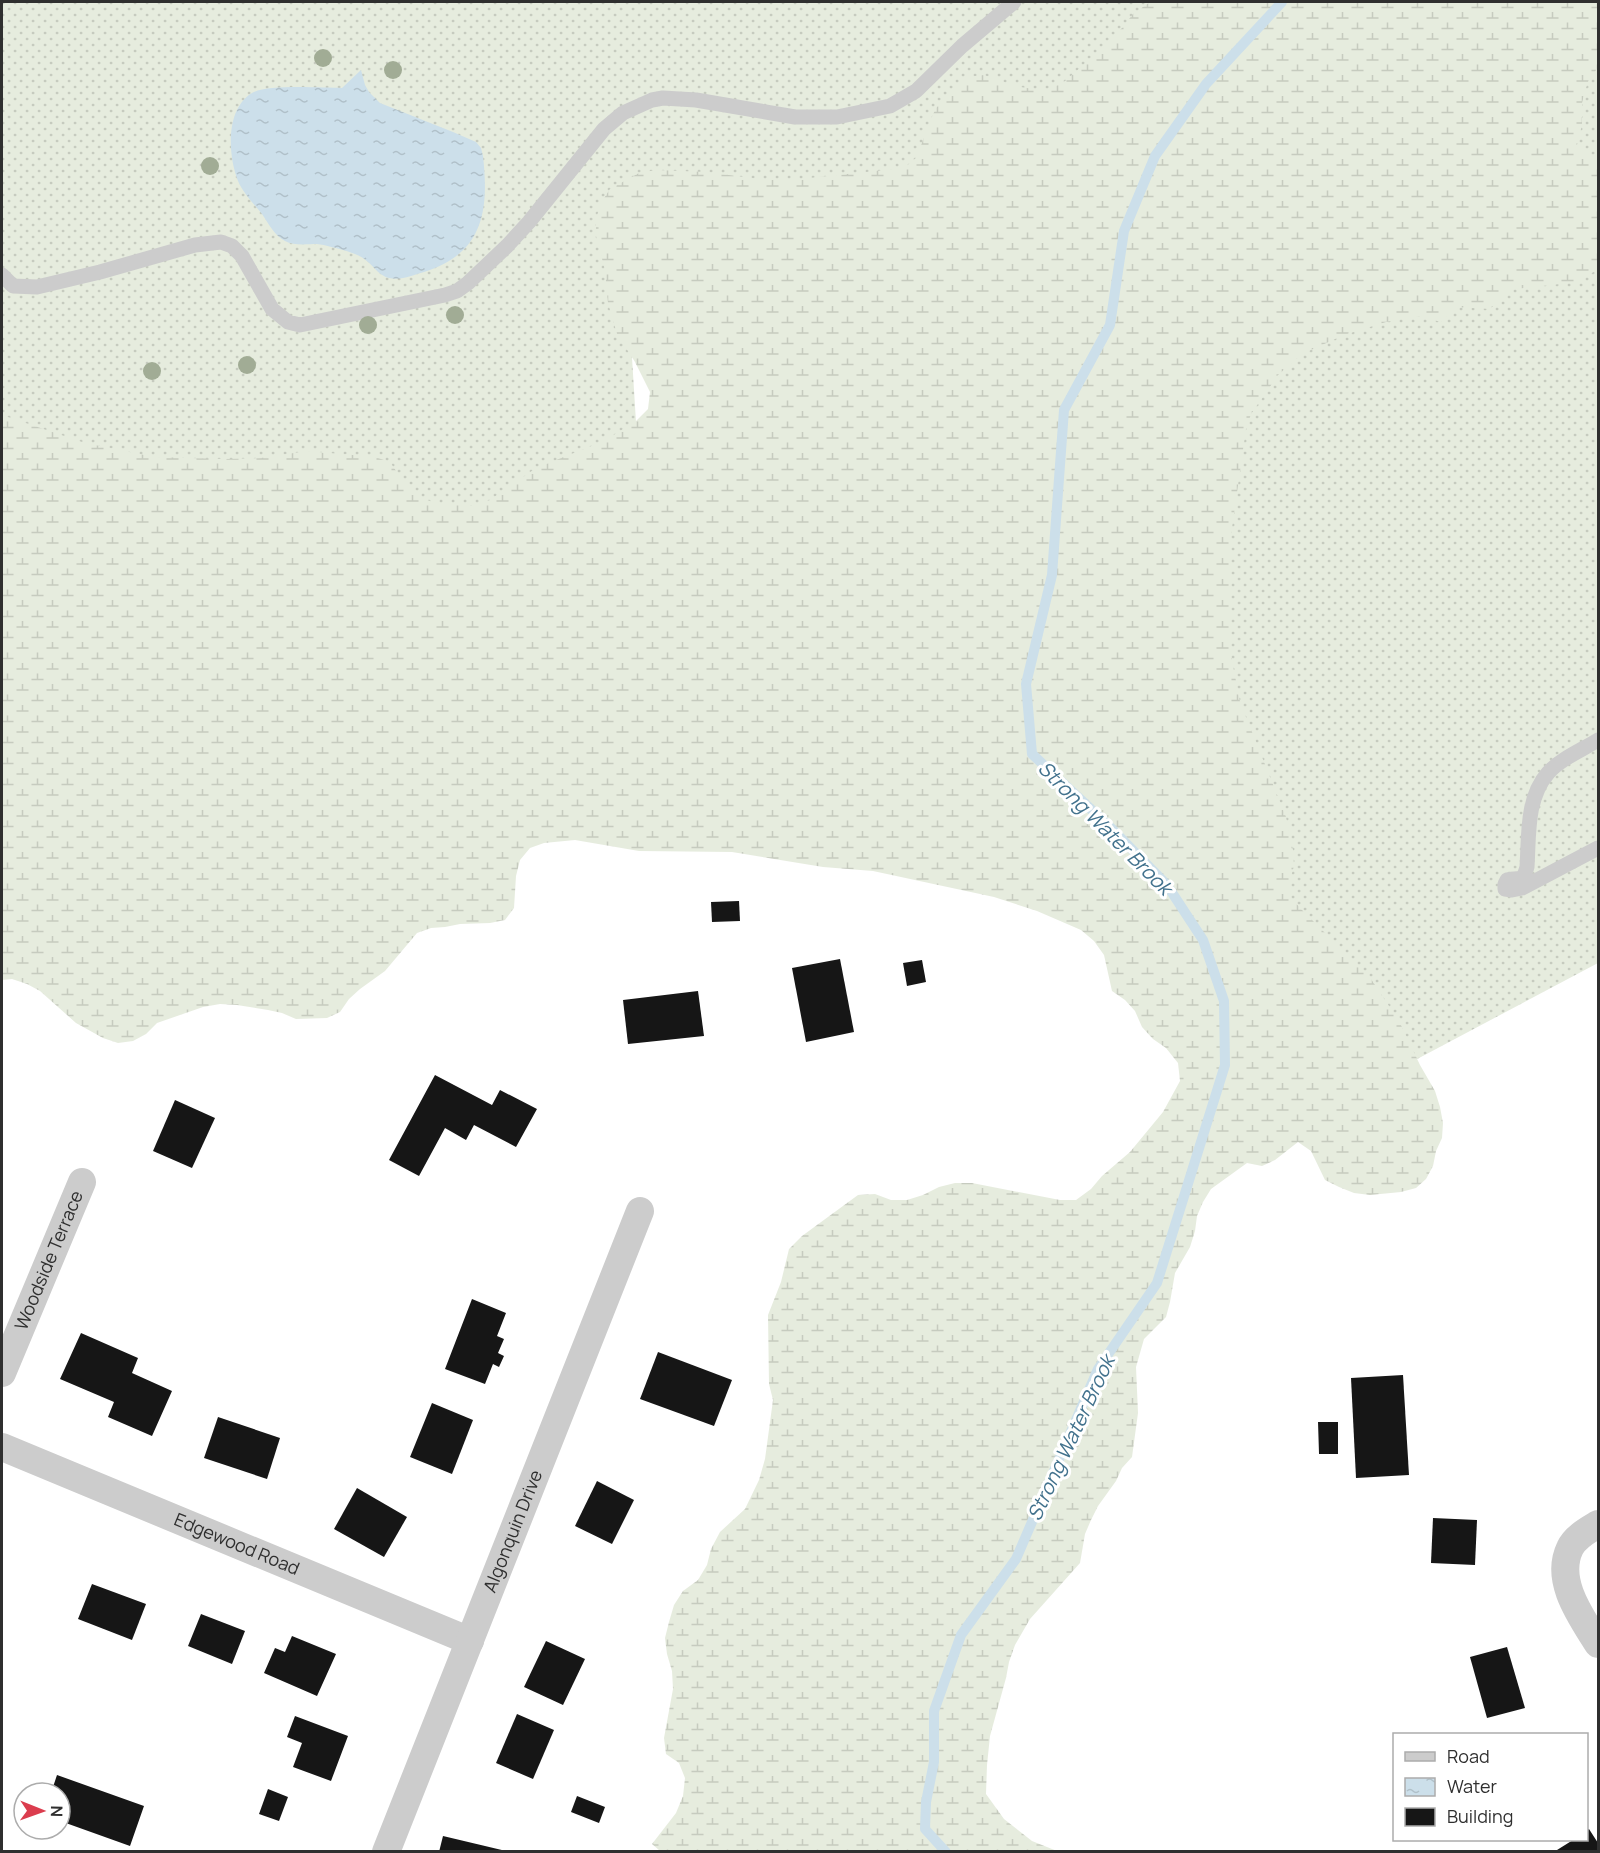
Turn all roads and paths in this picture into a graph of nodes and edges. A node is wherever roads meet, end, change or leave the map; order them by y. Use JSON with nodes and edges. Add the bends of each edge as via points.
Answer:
{"nodes":[{"id":1,"x":1014,"y":2,"type":"edge"},
{"id":2,"x":2,"y":275,"type":"edge"},
{"id":3,"x":1599,"y":740,"type":"edge"},
{"id":4,"x":1599,"y":848,"type":"edge"},
{"id":5,"x":81,"y":1182,"type":"dead end"},
{"id":6,"x":640,"y":1211,"type":"dead end"},
{"id":7,"x":2,"y":1373,"type":"edge"},
{"id":8,"x":2,"y":1446,"type":"edge"},
{"id":9,"x":1599,"y":1524,"type":"edge"},
{"id":10,"x":470,"y":1641,"type":"junction"},
{"id":11,"x":1599,"y":1644,"type":"edge"},
{"id":12,"x":386,"y":1851,"type":"edge"}],
"edges":[{"from":1,"to":2,"type":"lane","via":[[916,91],[890,106],[837,117],[795,117],[663,98],[623,113],[604,129],[507,246],[468,283],[445,295],[300,326],[272,309],[242,256],[221,242],[195,245],[37,287],[13,286]]},
{"from":3,"to":4,"type":"lane","via":[[1556,766],[1539,785],[1532,807],[1527,867],[1520,880],[1507,880],[1505,889],[1522,888]]},
{"from":5,"to":7,"type":"street","name":"Woodside Terrace"},
{"from":6,"to":10,"type":"street","name":"Algonquin Drive"},
{"from":8,"to":10,"type":"street","name":"Edgewood Road"},
{"from":9,"to":11,"type":"street","via":[[1570,1547],[1565,1565],[1576,1609]]},
{"from":10,"to":12,"type":"street","name":"Algonquin Drive"}]}
